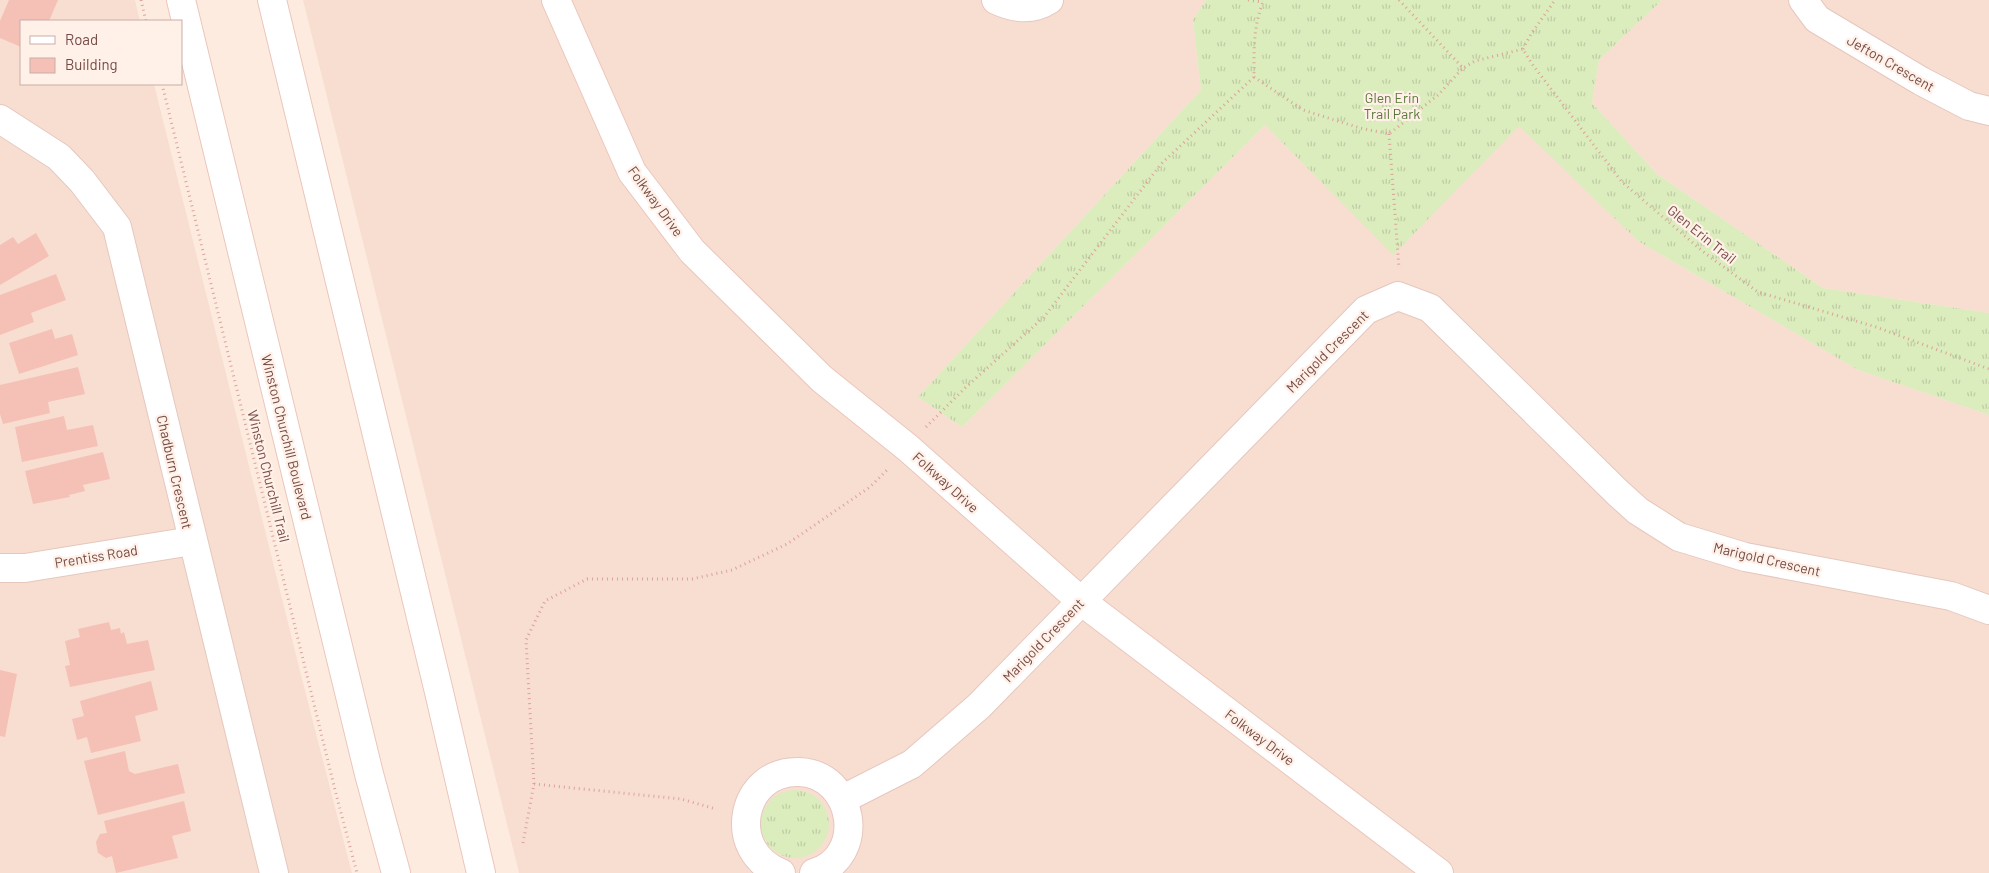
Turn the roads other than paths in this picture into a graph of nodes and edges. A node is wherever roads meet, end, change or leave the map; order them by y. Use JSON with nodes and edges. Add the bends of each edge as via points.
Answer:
{"nodes":[{"id":1,"x":180,"y":0,"type":"edge"},
{"id":2,"x":272,"y":0,"type":"edge"},
{"id":3,"x":556,"y":0,"type":"edge"},
{"id":4,"x":996,"y":0,"type":"edge"},
{"id":5,"x":1049,"y":0,"type":"edge"},
{"id":6,"x":1803,"y":0,"type":"edge"},
{"id":7,"x":1989,"y":111,"type":"edge"},
{"id":8,"x":0,"y":119,"type":"edge"},
{"id":9,"x":192,"y":541,"type":"junction"},
{"id":10,"x":0,"y":568,"type":"edge"},
{"id":11,"x":1081,"y":602,"type":"junction"},
{"id":12,"x":1989,"y":610,"type":"edge"},
{"id":13,"x":843,"y":799,"type":"junction"},
{"id":14,"x":274,"y":873,"type":"edge"},
{"id":15,"x":396,"y":873,"type":"edge"},
{"id":16,"x":481,"y":873,"type":"edge"},
{"id":17,"x":781,"y":873,"type":"edge"},
{"id":18,"x":814,"y":873,"type":"edge"},
{"id":19,"x":1439,"y":873,"type":"edge"}],
"edges":[{"from":1,"to":15,"type":"street","name":"Winston Churchill Boulevard"},
{"from":2,"to":16,"type":"street"},
{"from":3,"to":11,"type":"street","name":"Folkway Drive","via":[[632,172],[692,252],[822,379],[908,448]]},
{"from":4,"to":5,"type":"street","via":[[1013,7],[1030,7]]},
{"from":6,"to":7,"type":"street","name":"Jefton Crescent","via":[[1817,19],[1921,81],[1969,106]]},
{"from":8,"to":9,"type":"street","name":"Chadburn Crescent","via":[[59,157],[117,227]]},
{"from":9,"to":10,"type":"street","name":"Prentiss Road","via":[[26,568]]},
{"from":9,"to":14,"type":"street","name":"Chadburn Crescent"},
{"from":11,"to":12,"type":"street","name":"Marigold Crescent","via":[[1366,310],[1398,296],[1430,308],[1618,493],[1638,511],[1680,537],[1745,557],[1951,596]]},
{"from":11,"to":13,"type":"street","name":"Marigold Crescent","via":[[979,706],[912,764]]},
{"from":11,"to":19,"type":"street","name":"Folkway Drive"},
{"from":13,"to":17,"type":"street","via":[[832,785],[817,776],[799,772],[782,774],[766,782],[754,796],[746,812],[749,845],[758,859],[771,870]]},
{"from":13,"to":18,"type":"street","via":[[849,832],[844,848],[834,862]]}]}
